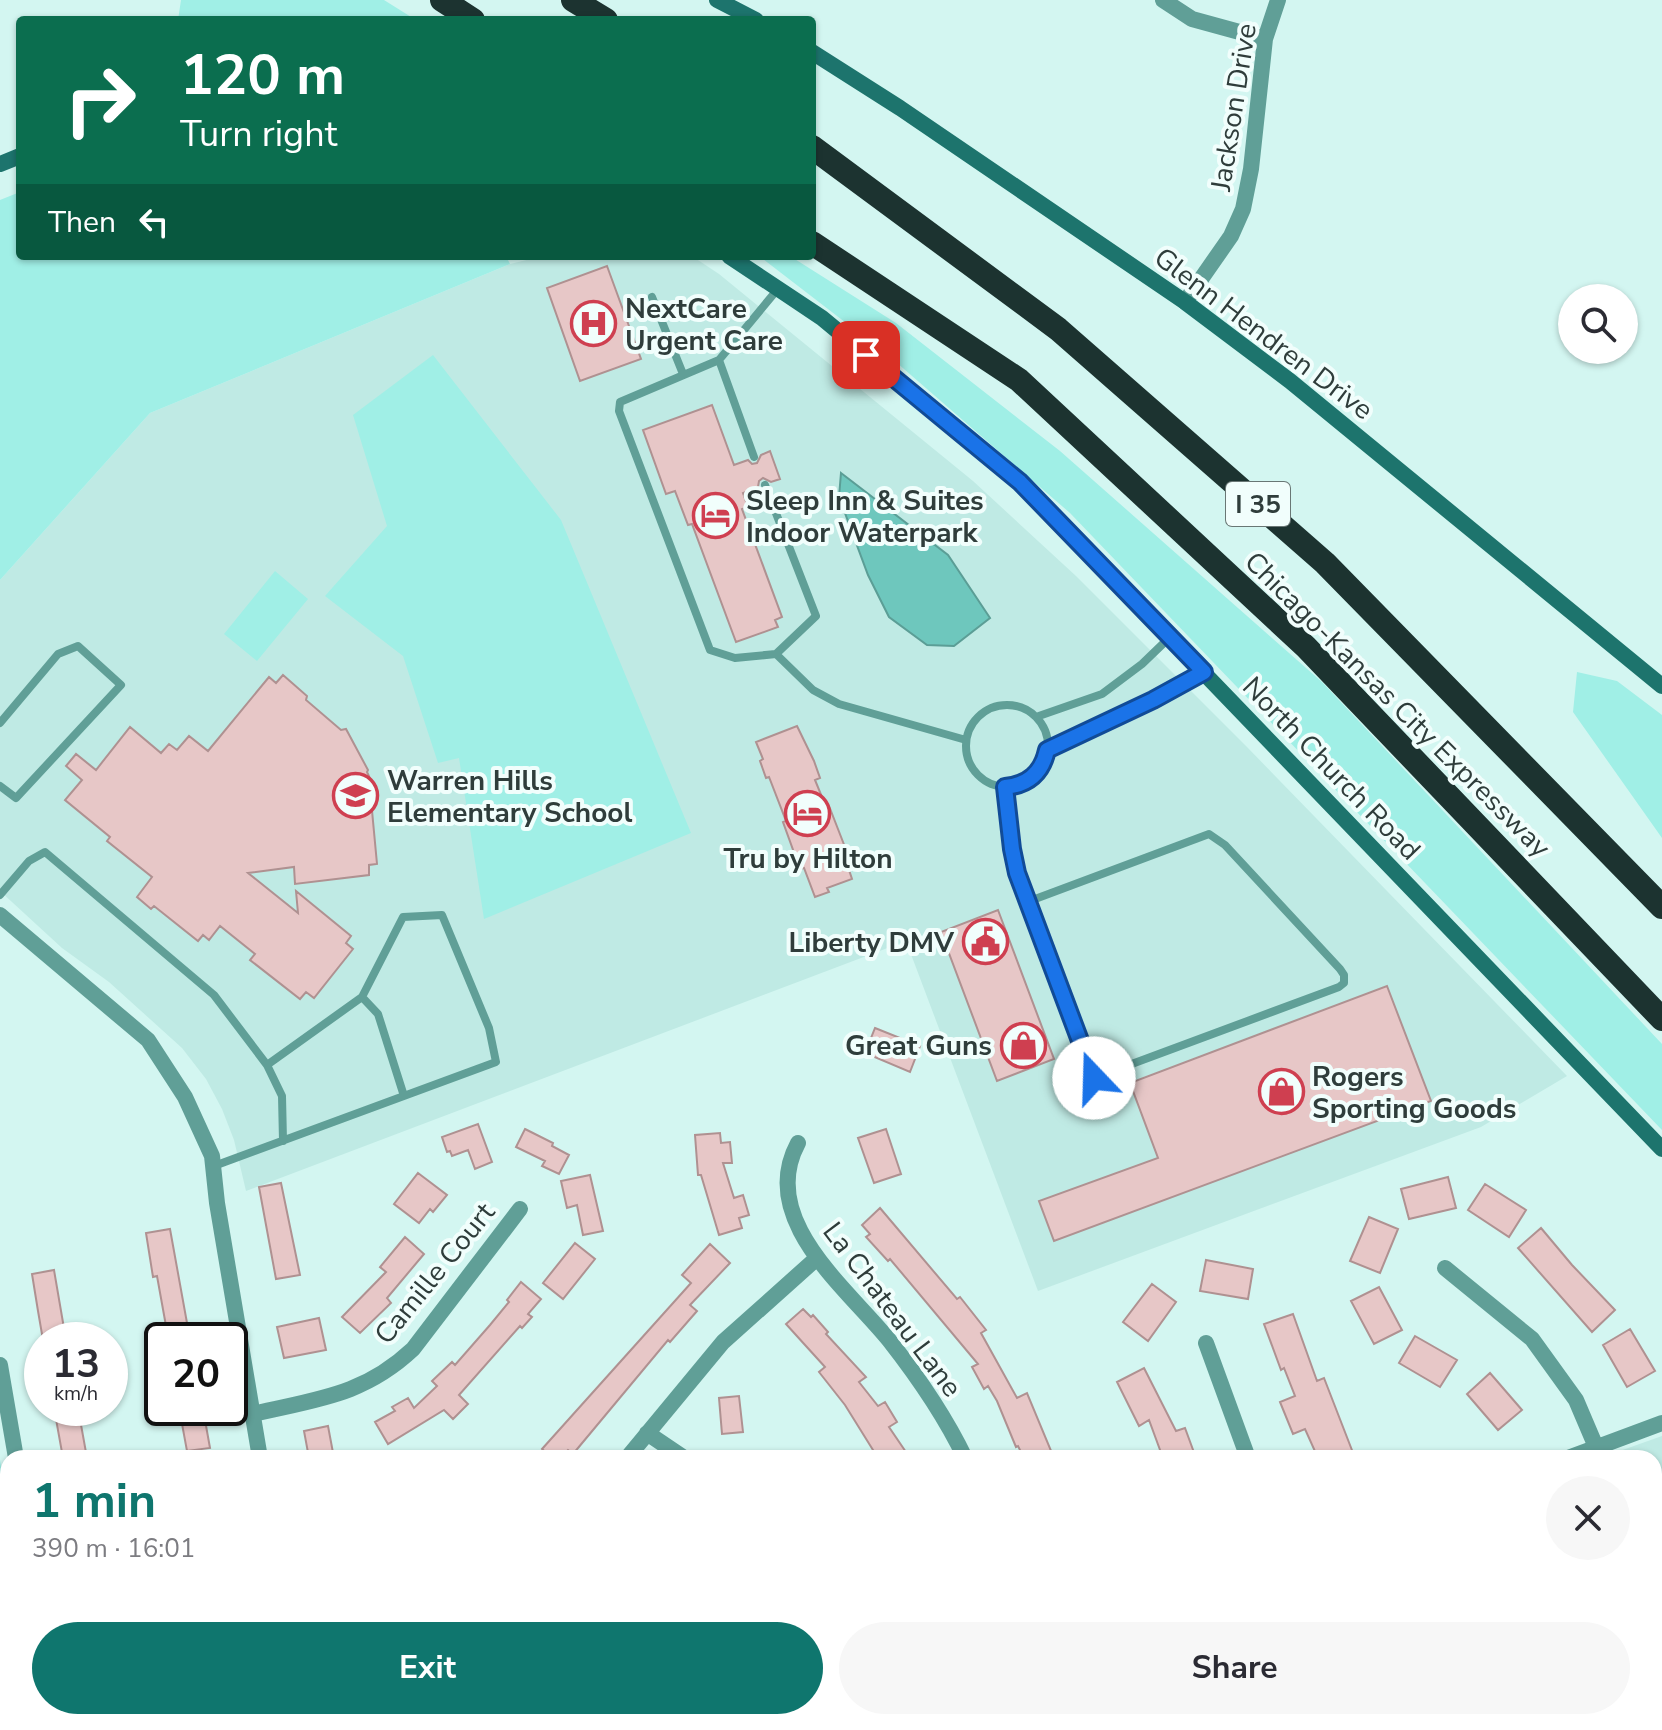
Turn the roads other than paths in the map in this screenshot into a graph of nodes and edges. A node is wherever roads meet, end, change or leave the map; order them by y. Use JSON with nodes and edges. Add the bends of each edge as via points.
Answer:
{"nodes":[{"id":1,"x":442,"y":0,"type":"edge"},
{"id":2,"x":573,"y":0,"type":"edge"},
{"id":3,"x":717,"y":0,"type":"edge"},
{"id":4,"x":1163,"y":0,"type":"edge"},
{"id":5,"x":1278,"y":0,"type":"edge"},
{"id":6,"x":467,"y":16,"type":"edge"},
{"id":7,"x":599,"y":16,"type":"edge"},
{"id":8,"x":748,"y":16,"type":"edge"},
{"id":9,"x":1265,"y":39,"type":"junction"},
{"id":10,"x":816,"y":55,"type":"edge"},
{"id":11,"x":816,"y":150,"type":"edge"},
{"id":12,"x":816,"y":246,"type":"edge"},
{"id":13,"x":735,"y":260,"type":"edge"},
{"id":14,"x":777,"y":290,"type":"junction"},
{"id":15,"x":652,"y":297,"type":"dead end"},
{"id":16,"x":1185,"y":302,"type":"junction"},
{"id":17,"x":719,"y":360,"type":"junction"},
{"id":18,"x":683,"y":374,"type":"junction"},
{"id":19,"x":754,"y":457,"type":"dead end"},
{"id":20,"x":765,"y":485,"type":"dead end"},
{"id":21,"x":1169,"y":638,"type":"junction"},
{"id":22,"x":776,"y":654,"type":"junction"},
{"id":23,"x":1204,"y":672,"type":"junction"},
{"id":24,"x":1662,"y":686,"type":"edge"},
{"id":25,"x":1036,"y":717,"type":"junction"},
{"id":26,"x":0,"y":723,"type":"edge"},
{"id":27,"x":966,"y":740,"type":"junction"},
{"id":28,"x":1047,"y":750,"type":"junction"},
{"id":29,"x":0,"y":786,"type":"edge"},
{"id":30,"x":1005,"y":787,"type":"junction"},
{"id":31,"x":0,"y":895,"type":"edge"},
{"id":32,"x":1027,"y":902,"type":"junction"},
{"id":33,"x":1662,"y":907,"type":"edge"},
{"id":34,"x":0,"y":915,"type":"edge"},
{"id":35,"x":362,"y":997,"type":"junction"},
{"id":36,"x":1662,"y":1019,"type":"edge"},
{"id":37,"x":267,"y":1065,"type":"junction"},
{"id":38,"x":404,"y":1096,"type":"junction"},
{"id":39,"x":283,"y":1141,"type":"junction"},
{"id":40,"x":798,"y":1143,"type":"dead end"},
{"id":41,"x":1662,"y":1149,"type":"edge"},
{"id":42,"x":213,"y":1167,"type":"junction"},
{"id":43,"x":520,"y":1209,"type":"dead end"},
{"id":44,"x":817,"y":1258,"type":"junction"},
{"id":45,"x":1445,"y":1268,"type":"dead end"},
{"id":46,"x":1206,"y":1343,"type":"dead end"},
{"id":47,"x":0,"y":1365,"type":"edge"},
{"id":48,"x":253,"y":1414,"type":"junction"},
{"id":49,"x":1662,"y":1423,"type":"edge"},
{"id":50,"x":647,"y":1433,"type":"junction"},
{"id":51,"x":1596,"y":1447,"type":"junction"},
{"id":52,"x":15,"y":1450,"type":"edge"},
{"id":53,"x":259,"y":1450,"type":"edge"},
{"id":54,"x":633,"y":1450,"type":"edge"},
{"id":55,"x":672,"y":1450,"type":"edge"},
{"id":56,"x":961,"y":1450,"type":"edge"},
{"id":57,"x":1245,"y":1450,"type":"edge"},
{"id":58,"x":1588,"y":1450,"type":"edge"}],
"edges":[{"from":1,"to":6,"type":"highway"},
{"from":2,"to":7,"type":"highway"},
{"from":3,"to":8,"type":"main road"},
{"from":4,"to":9,"type":"street","via":[[1192,19]]},
{"from":5,"to":9,"type":"street","name":"Jackson Drive"},
{"from":9,"to":16,"type":"street","name":"Jackson Drive","via":[[1243,209],[1231,236]]},
{"from":10,"to":16,"type":"main road","name":"Glenn Hendren Drive"},
{"from":11,"to":33,"type":"highway","name":"Chicago-Kansas City Expressway","number":"I 35","via":[[1058,329],[1325,563]]},
{"from":12,"to":36,"type":"highway","name":"Chicago-Kansas City Expressway","number":"I 35","via":[[1019,380],[1306,647]]},
{"from":13,"to":14,"type":"main road","name":"North Church Road"},
{"from":14,"to":17,"type":"lane"},
{"from":14,"to":21,"type":"main road","name":"North Church Road","via":[[822,318],[1020,482]]},
{"from":15,"to":18,"type":"lane"},
{"from":16,"to":24,"type":"main road","name":"Glenn Hendren Drive","via":[[1290,381]]},
{"from":17,"to":18,"type":"lane"},
{"from":17,"to":19,"type":"lane"},
{"from":18,"to":22,"type":"lane","via":[[620,402],[619,411],[710,650],[735,658]]},
{"from":20,"to":22,"type":"lane","via":[[816,616]]},
{"from":21,"to":23,"type":"main road","name":"North Church Road"},
{"from":21,"to":25,"type":"lane","via":[[1102,694]]},
{"from":22,"to":27,"type":"lane","via":[[813,690],[839,704]]},
{"from":23,"to":28,"type":"lane"},
{"from":23,"to":41,"type":"main road","name":"North Church Road"},
{"from":25,"to":27,"type":"lane","via":[[1019,707],[989,709],[974,722]]},
{"from":25,"to":28,"type":"lane"},
{"from":26,"to":29,"type":"lane","via":[[58,654],[78,646],[121,685],[16,798]]},
{"from":27,"to":30,"type":"lane","via":[[972,768],[986,782]]},
{"from":28,"to":30,"type":"lane","via":[[1034,777]]},
{"from":30,"to":32,"type":"lane","via":[[1012,849]]},
{"from":31,"to":37,"type":"lane","via":[[29,861],[45,852],[214,995]]},
{"from":32,"to":32,"type":"lane","via":[[1094,1078],[1344,983],[1340,969],[1209,834]]},
{"from":34,"to":42,"type":"street","via":[[148,1040],[185,1097]]},
{"from":35,"to":37,"type":"lane"},
{"from":35,"to":38,"type":"lane","via":[[378,1014]]},
{"from":35,"to":38,"type":"lane","via":[[403,917],[442,915],[489,1028],[496,1062]]},
{"from":37,"to":39,"type":"lane","via":[[282,1096]]},
{"from":38,"to":39,"type":"lane"},
{"from":39,"to":42,"type":"lane"},
{"from":40,"to":44,"type":"street","name":"La Chateau Lane","via":[[789,1160],[788,1196]]},
{"from":42,"to":48,"type":"street"},
{"from":43,"to":48,"type":"street","name":"Camille Court","via":[[396,1365],[345,1393]]},
{"from":44,"to":50,"type":"street","via":[[723,1342]]},
{"from":44,"to":56,"type":"street","name":"La Chateau Lane","via":[[888,1339]]},
{"from":45,"to":51,"type":"street","via":[[1532,1339],[1576,1400]]},
{"from":46,"to":57,"type":"street"},
{"from":47,"to":52,"type":"street"},
{"from":48,"to":53,"type":"street"},
{"from":49,"to":51,"type":"street"},
{"from":50,"to":54,"type":"street"},
{"from":50,"to":55,"type":"street"},
{"from":51,"to":58,"type":"street"}]}
